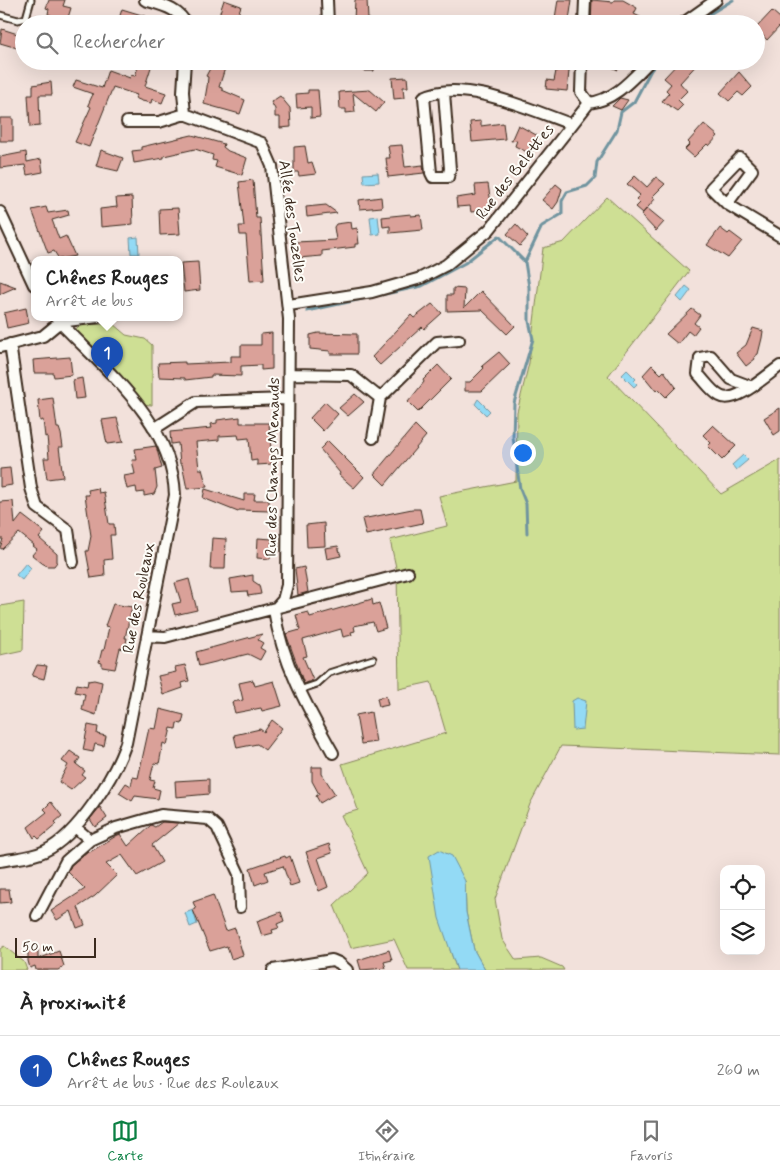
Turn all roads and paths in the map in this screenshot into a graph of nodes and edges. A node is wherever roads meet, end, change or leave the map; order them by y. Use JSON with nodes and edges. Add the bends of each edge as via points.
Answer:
{"nodes":[{"id":1,"x":31,"y":0,"type":"edge"},
{"id":2,"x":145,"y":0,"type":"edge"},
{"id":3,"x":327,"y":0,"type":"edge"},
{"id":4,"x":585,"y":0,"type":"edge"},
{"id":5,"x":716,"y":0,"type":"edge"},
{"id":6,"x":0,"y":15,"type":"edge"},
{"id":7,"x":27,"y":15,"type":"edge"},
{"id":8,"x":180,"y":15,"type":"edge"},
{"id":9,"x":328,"y":15,"type":"edge"},
{"id":10,"x":584,"y":15,"type":"edge"},
{"id":11,"x":695,"y":15,"type":"edge"},
{"id":12,"x":15,"y":19,"type":"edge"},
{"id":13,"x":184,"y":70,"type":"edge"},
{"id":14,"x":582,"y":70,"type":"edge"},
{"id":15,"x":641,"y":70,"type":"edge"},
{"id":16,"x":444,"y":93,"type":"junction"},
{"id":17,"x":589,"y":103,"type":"junction"},
{"id":18,"x":185,"y":114,"type":"junction"},
{"id":19,"x":127,"y":122,"type":"dead end"},
{"id":20,"x":571,"y":124,"type":"junction"},
{"id":21,"x":727,"y":204,"type":"dead end"},
{"id":22,"x":0,"y":212,"type":"edge"},
{"id":23,"x":780,"y":236,"type":"edge"},
{"id":24,"x":31,"y":279,"type":"edge"},
{"id":25,"x":289,"y":305,"type":"junction"},
{"id":26,"x":289,"y":319,"type":"joint"},
{"id":27,"x":55,"y":321,"type":"edge"},
{"id":28,"x":59,"y":321,"type":"edge"},
{"id":29,"x":459,"y":340,"type":"dead end"},
{"id":30,"x":5,"y":345,"type":"edge"},
{"id":31,"x":780,"y":366,"type":"edge"},
{"id":32,"x":289,"y":374,"type":"junction"},
{"id":33,"x":752,"y":387,"type":"junction"},
{"id":34,"x":380,"y":398,"type":"junction"},
{"id":35,"x":288,"y":399,"type":"junction"},
{"id":36,"x":154,"y":429,"type":"junction"},
{"id":37,"x":373,"y":438,"type":"dead end"},
{"id":38,"x":73,"y":562,"type":"dead end"},
{"id":39,"x":408,"y":573,"type":"dead end"},
{"id":40,"x":274,"y":610,"type":"junction"},
{"id":41,"x":147,"y":636,"type":"junction"},
{"id":42,"x":372,"y":659,"type":"dead end"},
{"id":43,"x":299,"y":690,"type":"junction"},
{"id":44,"x":333,"y":752,"type":"dead end"},
{"id":45,"x":75,"y":828,"type":"junction"},
{"id":46,"x":90,"y":840,"type":"junction"},
{"id":47,"x":0,"y":861,"type":"edge"},
{"id":48,"x":240,"y":907,"type":"dead end"},
{"id":49,"x":37,"y":916,"type":"dead end"},
{"id":50,"x":273,"y":970,"type":"edge"},
{"id":51,"x":347,"y":970,"type":"edge"}],
"edges":[{"from":1,"to":7,"type":"lane"},
{"from":2,"to":8,"type":"street"},
{"from":3,"to":9,"type":"street"},
{"from":4,"to":10,"type":"street"},
{"from":5,"to":11,"type":"street"},
{"from":6,"to":12,"type":"lane"},
{"from":13,"to":18,"type":"street"},
{"from":14,"to":17,"type":"street","via":[[581,92]]},
{"from":15,"to":17,"type":"street","via":[[622,89]]},
{"from":16,"to":16,"type":"street","via":[[424,97],[431,173],[438,179],[448,177],[450,169]]},
{"from":16,"to":20,"type":"street","via":[[496,97]]},
{"from":17,"to":20,"type":"street","name":"Rue des Belettes"},
{"from":18,"to":19,"type":"street","via":[[158,122]]},
{"from":18,"to":25,"type":"street","name":"Allée des Touzelles","via":[[262,143],[272,166]]},
{"from":20,"to":25,"type":"street","name":"Rue des Belettes","via":[[489,230],[446,265],[421,278],[372,292]]},
{"from":21,"to":23,"type":"street"},
{"from":22,"to":24,"type":"street"},
{"from":25,"to":26,"type":"street","name":"Allée des Touzelles"},
{"from":26,"to":32,"type":"street","name":"Rue des Champs Menauds"},
{"from":27,"to":30,"type":"street","via":[[43,336]]},
{"from":28,"to":36,"type":"street","name":"Rue des Rouleaux","via":[[118,379]]},
{"from":29,"to":34,"type":"street","via":[[437,342]]},
{"from":30,"to":38,"type":"street","via":[[31,488],[37,507],[68,530]]},
{"from":31,"to":33,"type":"street"},
{"from":32,"to":34,"type":"street","via":[[352,375]]},
{"from":32,"to":35,"type":"street","name":"Rue des Champs Menauds"},
{"from":33,"to":33,"type":"street","via":[[732,379],[711,356],[700,358],[698,374],[720,396],[734,398]]},
{"from":34,"to":37,"type":"street"},
{"from":35,"to":36,"type":"street","via":[[196,402]]},
{"from":35,"to":40,"type":"street","name":"Rue des Champs Menauds","via":[[287,585],[283,600]]},
{"from":36,"to":41,"type":"street","name":"Rue des Rouleaux","via":[[168,454],[175,495]]},
{"from":39,"to":40,"type":"street"},
{"from":40,"to":41,"type":"street","via":[[165,637]]},
{"from":40,"to":43,"type":"street","via":[[280,644]]},
{"from":41,"to":45,"type":"street","name":"Rue des Rouleaux","via":[[119,764]]},
{"from":42,"to":43,"type":"lane","via":[[329,673],[317,684]]},
{"from":43,"to":44,"type":"street"},
{"from":45,"to":46,"type":"street"},
{"from":45,"to":47,"type":"street","name":"Rue des Rouleaux","via":[[45,851]]},
{"from":46,"to":48,"type":"street","via":[[116,828],[161,815],[208,819],[218,827],[239,874]]},
{"from":46,"to":49,"type":"street","via":[[66,861]]},
{"from":50,"to":51,"type":"street","via":[[332,960]]}]}
